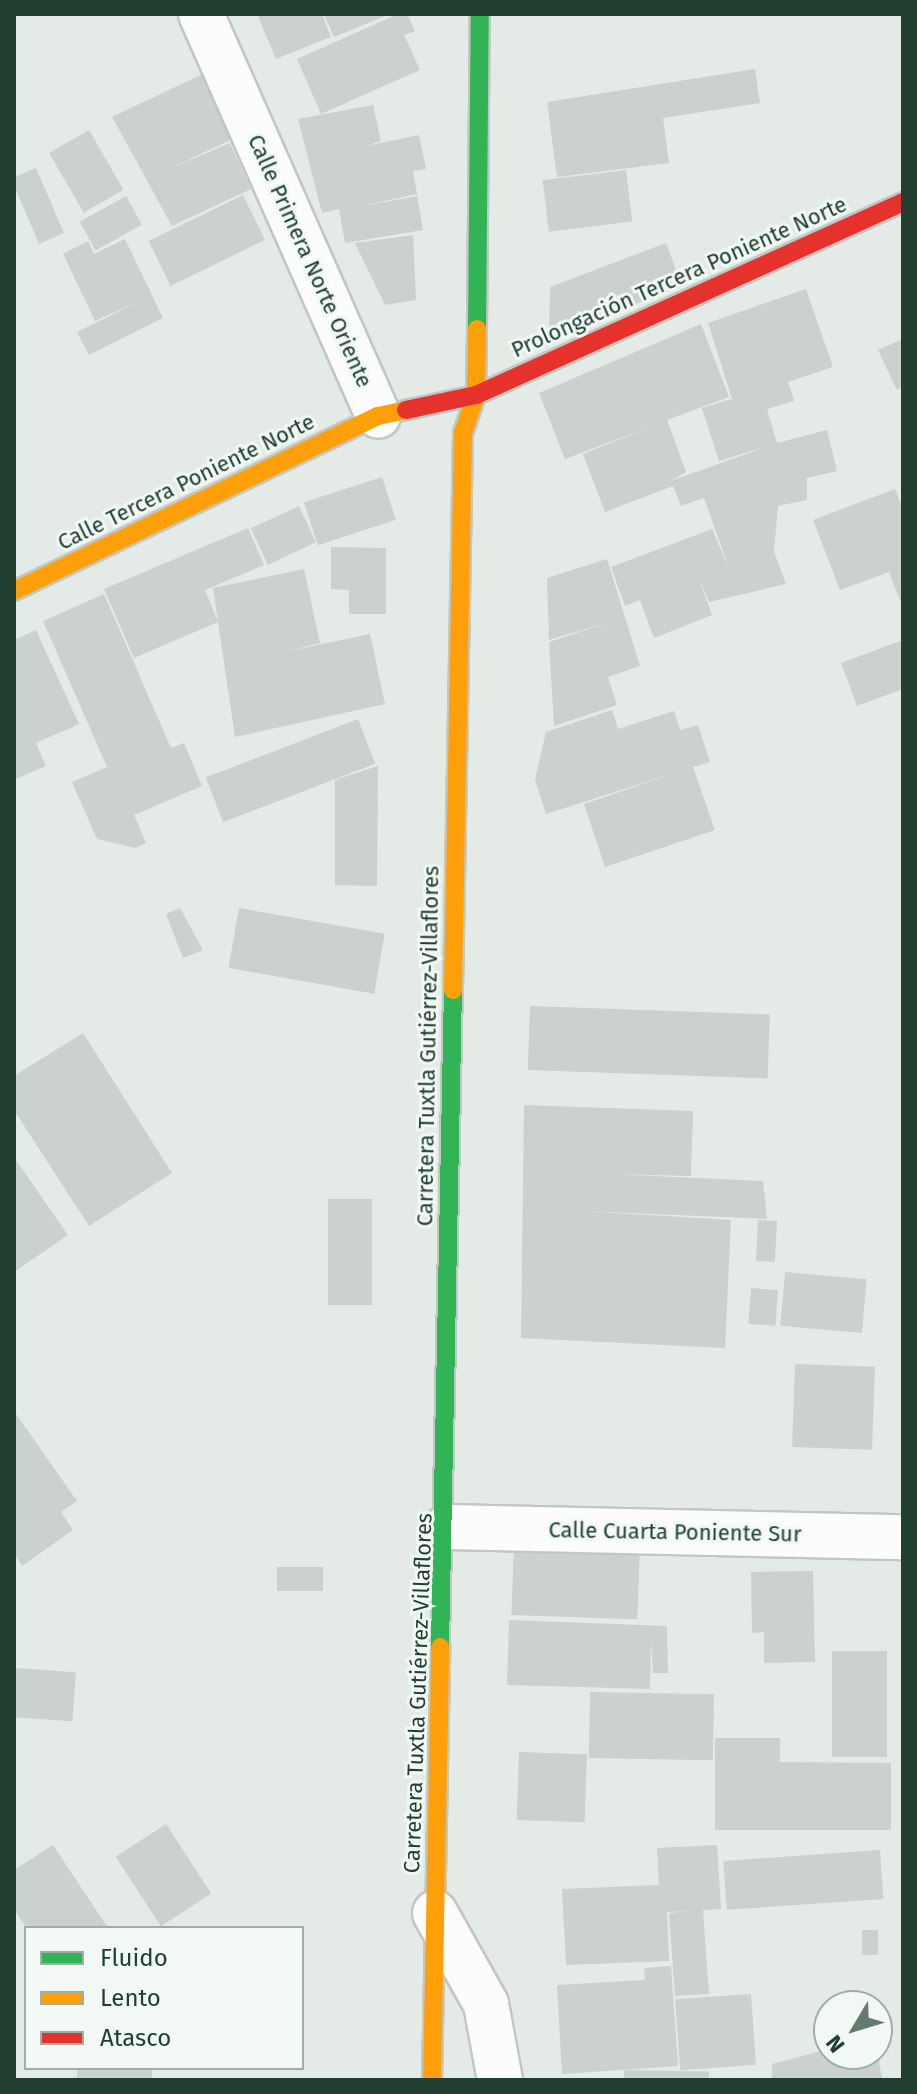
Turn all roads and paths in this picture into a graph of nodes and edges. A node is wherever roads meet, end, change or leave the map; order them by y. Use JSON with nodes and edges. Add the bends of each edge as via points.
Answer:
{"nodes":[{"id":1,"x":201,"y":14,"type":"edge"},
{"id":2,"x":480,"y":14,"type":"edge"},
{"id":3,"x":903,"y":202,"type":"edge"},
{"id":4,"x":476,"y":395,"type":"junction"},
{"id":5,"x":378,"y":416,"type":"junction"},
{"id":6,"x":14,"y":591,"type":"edge"},
{"id":7,"x":447,"y":1527,"type":"junction"},
{"id":8,"x":903,"y":1537,"type":"edge"},
{"id":9,"x":435,"y":1913,"type":"junction"},
{"id":10,"x":432,"y":2080,"type":"edge"},
{"id":11,"x":500,"y":2080,"type":"edge"}],
"edges":[{"from":1,"to":5,"type":"street","name":"Calle Primera Norte Oriente"},
{"from":2,"to":4,"type":"main road","name":"Carretera Tuxtla Gutiérrez-Villaflores"},
{"from":3,"to":4,"type":"main road","name":"Prolongación Tercera Poniente Norte"},
{"from":4,"to":5,"type":"main road","name":"Calle Primera Norte Oriente"},
{"from":4,"to":7,"type":"main road","name":"Carretera Tuxtla Gutiérrez-Villaflores","via":[[463,448]]},
{"from":5,"to":6,"type":"main road","name":"Calle Tercera Poniente Norte"},
{"from":7,"to":8,"type":"street","name":"Calle Cuarta Poniente Sur"},
{"from":7,"to":9,"type":"main road","name":"Carretera Tuxtla Gutiérrez-Villaflores"},
{"from":9,"to":10,"type":"main road","name":"Carretera Tuxtla Gutiérrez-Villaflores"},
{"from":9,"to":11,"type":"street","via":[[486,2004]]}]}
